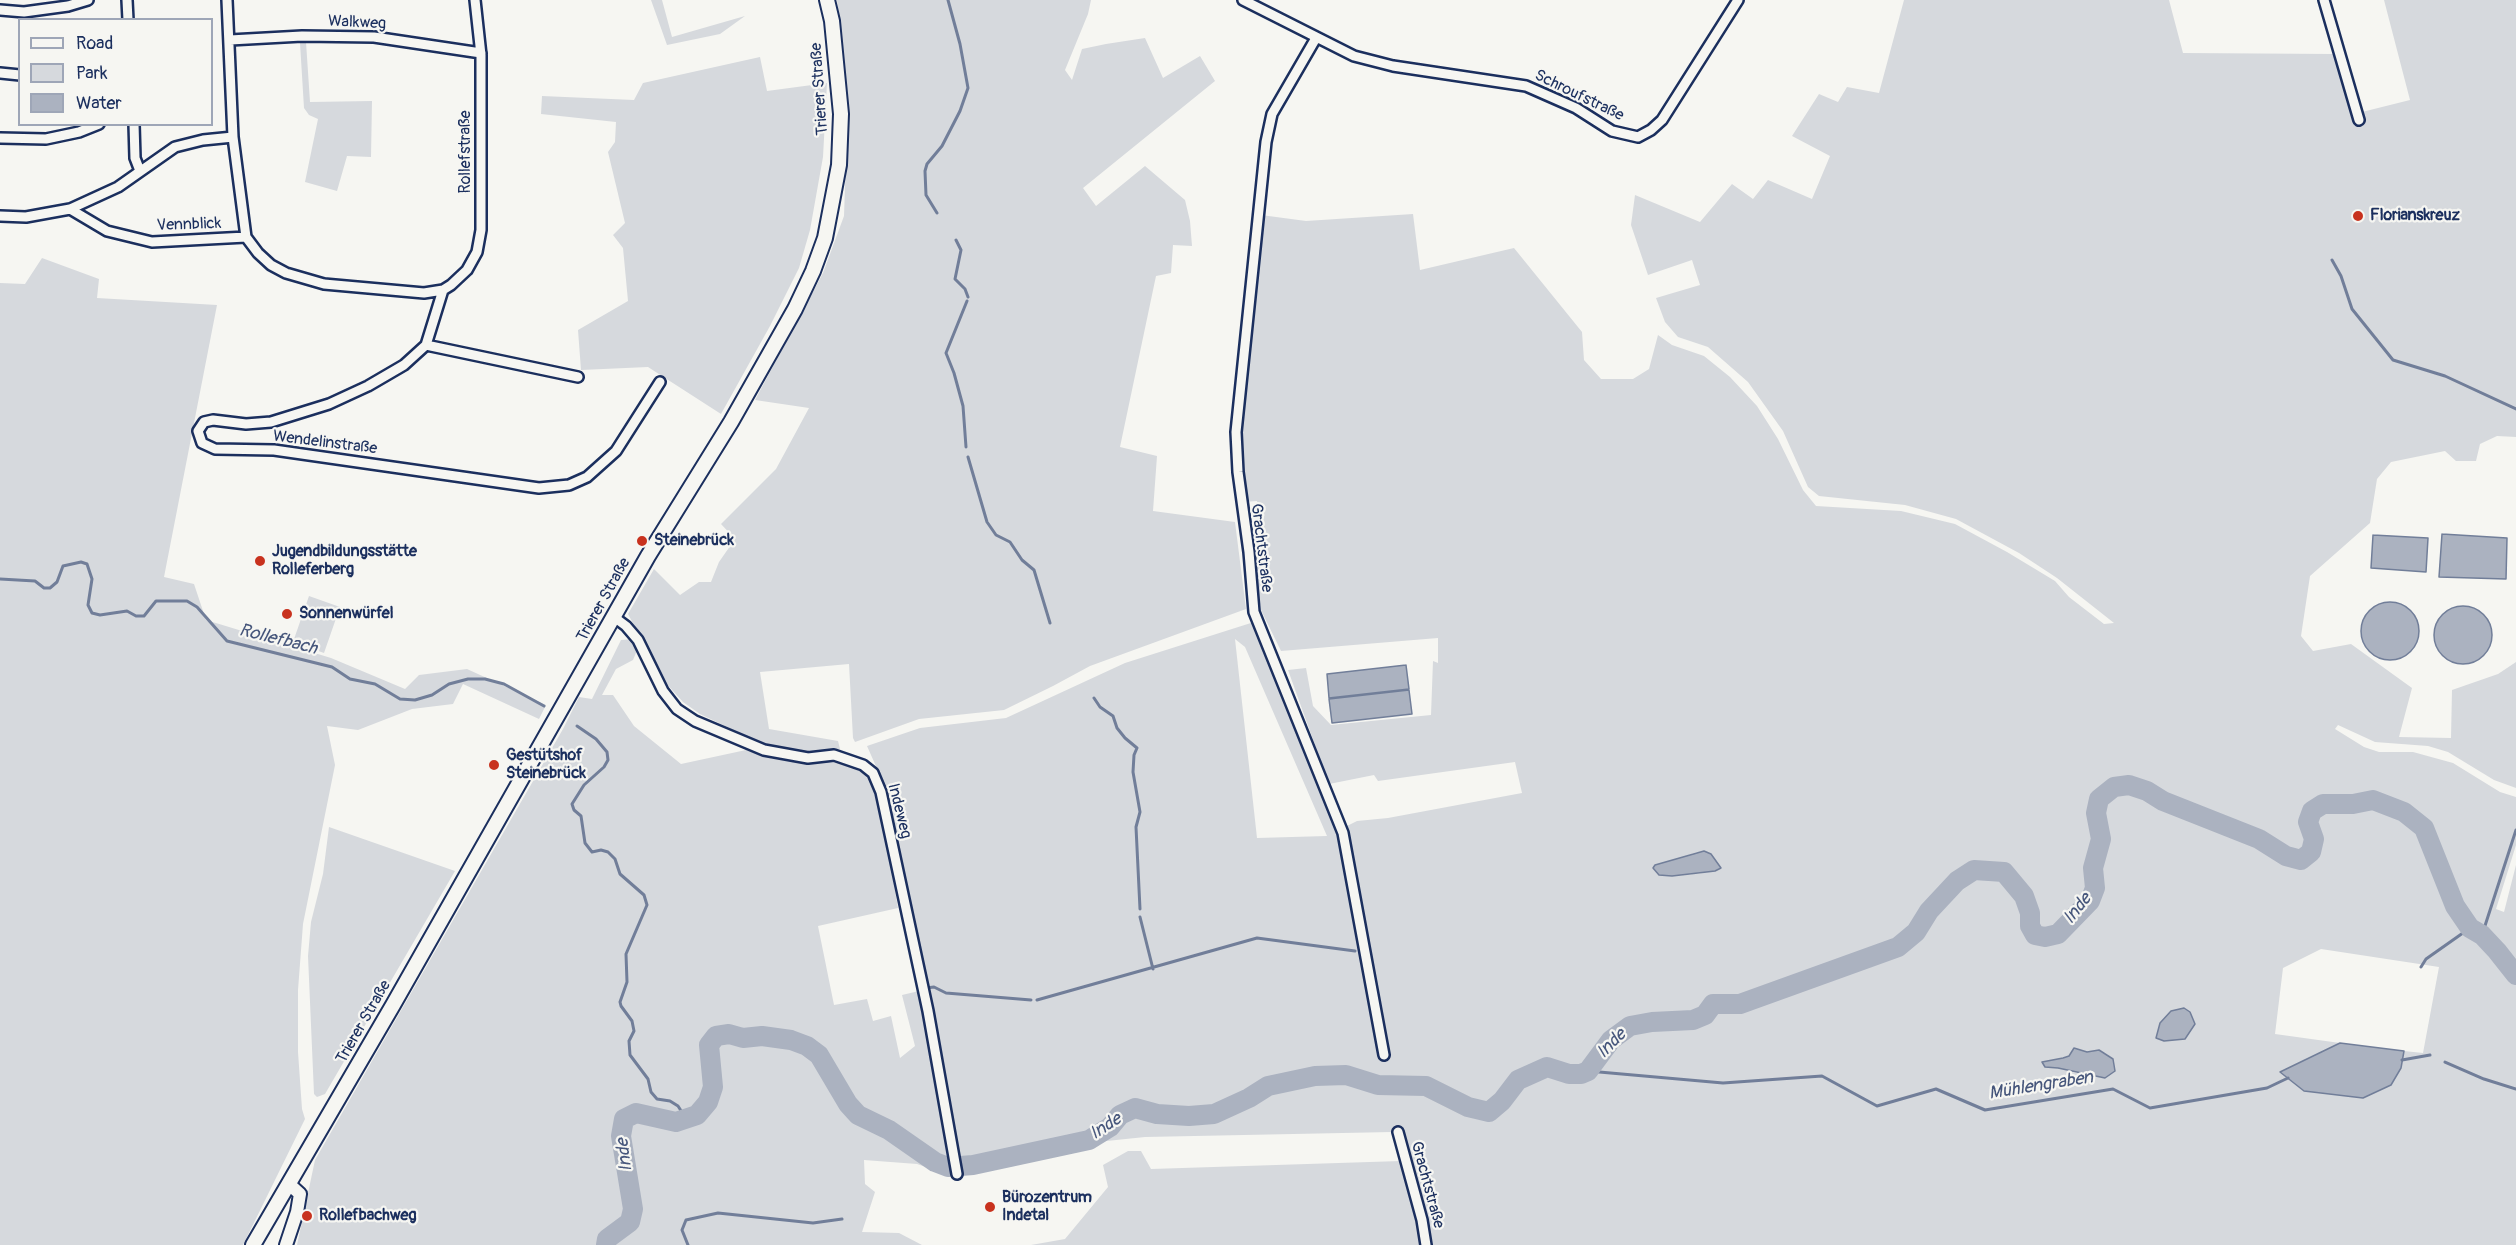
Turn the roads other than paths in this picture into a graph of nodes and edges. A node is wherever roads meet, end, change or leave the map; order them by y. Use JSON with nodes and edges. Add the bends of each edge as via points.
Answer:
{"nodes":[{"id":1,"x":88,"y":0,"type":"edge"},
{"id":2,"x":127,"y":0,"type":"edge"},
{"id":3,"x":227,"y":0,"type":"edge"},
{"id":4,"x":476,"y":0,"type":"edge"},
{"id":5,"x":827,"y":0,"type":"edge"},
{"id":6,"x":1244,"y":0,"type":"edge"},
{"id":7,"x":1738,"y":0,"type":"edge"},
{"id":8,"x":2324,"y":0,"type":"edge"},
{"id":9,"x":0,"y":10,"type":"edge"},
{"id":10,"x":129,"y":18,"type":"edge"},
{"id":11,"x":1316,"y":38,"type":"junction"},
{"id":12,"x":230,"y":40,"type":"junction"},
{"id":13,"x":481,"y":53,"type":"junction"},
{"id":14,"x":0,"y":73,"type":"edge"},
{"id":15,"x":18,"y":75,"type":"edge"},
{"id":16,"x":2359,"y":120,"type":"dead end"},
{"id":17,"x":94,"y":126,"type":"edge"},
{"id":18,"x":134,"y":126,"type":"edge"},
{"id":19,"x":234,"y":137,"type":"junction"},
{"id":20,"x":0,"y":138,"type":"edge"},
{"id":21,"x":140,"y":171,"type":"junction"},
{"id":22,"x":70,"y":209,"type":"junction"},
{"id":23,"x":0,"y":216,"type":"edge"},
{"id":24,"x":246,"y":237,"type":"junction"},
{"id":25,"x":443,"y":290,"type":"junction"},
{"id":26,"x":426,"y":345,"type":"junction"},
{"id":27,"x":578,"y":377,"type":"dead end"},
{"id":28,"x":660,"y":382,"type":"dead end"},
{"id":29,"x":614,"y":617,"type":"junction"},
{"id":30,"x":1384,"y":1055,"type":"dead end"},
{"id":31,"x":1398,"y":1132,"type":"dead end"},
{"id":32,"x":957,"y":1174,"type":"dead end"},
{"id":33,"x":289,"y":1184,"type":"junction"},
{"id":34,"x":253,"y":1245,"type":"edge"},
{"id":35,"x":286,"y":1245,"type":"edge"},
{"id":36,"x":1426,"y":1245,"type":"edge"}],
"edges":[{"from":1,"to":9,"type":"street","via":[[24,12]]},
{"from":2,"to":10,"type":"street"},
{"from":3,"to":12,"type":"street"},
{"from":4,"to":13,"type":"street","name":"Rollefstraße"},
{"from":5,"to":29,"type":"main road","name":"Trierer Straße","via":[[842,114],[839,165],[825,238],[795,309]]},
{"from":6,"to":11,"type":"street","name":"Schroufstraße"},
{"from":7,"to":11,"type":"street","name":"Schroufstraße","via":[[1662,120],[1638,137],[1612,131],[1576,108],[1526,86],[1393,66],[1354,56]]},
{"from":8,"to":16,"type":"street"},
{"from":11,"to":30,"type":"street","name":"Grachtstraße","via":[[1272,114],[1266,141],[1236,432],[1239,496],[1254,612],[1342,833]]},
{"from":12,"to":13,"type":"street","name":"Walkweg","via":[[374,37]]},
{"from":12,"to":19,"type":"street"},
{"from":13,"to":25,"type":"street","name":"Rollefstraße","via":[[481,230],[477,252],[467,270]]},
{"from":14,"to":15,"type":"street"},
{"from":17,"to":20,"type":"street","via":[[46,139]]},
{"from":18,"to":21,"type":"street","via":[[135,158]]},
{"from":19,"to":21,"type":"street","via":[[175,147]]},
{"from":19,"to":24,"type":"street"},
{"from":21,"to":22,"type":"street","via":[[118,187]]},
{"from":22,"to":23,"type":"street","via":[[26,217]]},
{"from":22,"to":24,"type":"street","name":"Vennblick","via":[[107,231],[152,242]]},
{"from":24,"to":25,"type":"street","via":[[271,265],[324,284],[424,293]]},
{"from":25,"to":26,"type":"street"},
{"from":26,"to":27,"type":"street"},
{"from":26,"to":28,"type":"street","name":"Wendelinstraße","via":[[404,365],[329,404],[271,423],[204,422],[198,431],[202,443],[214,449],[274,450],[539,488],[569,485],[587,477],[616,451]]},
{"from":29,"to":32,"type":"street","name":"Indeweg","via":[[638,640],[663,691],[677,709],[695,721],[764,750],[808,758],[834,755],[873,773],[881,792],[928,1011]]},
{"from":29,"to":33,"type":"main road","name":"Trierer Straße"},
{"from":31,"to":36,"type":"street","name":"Grachtstraße"},
{"from":33,"to":34,"type":"main road","name":"Trierer Straße"},
{"from":33,"to":35,"type":"street","via":[[300,1194]]}]}
